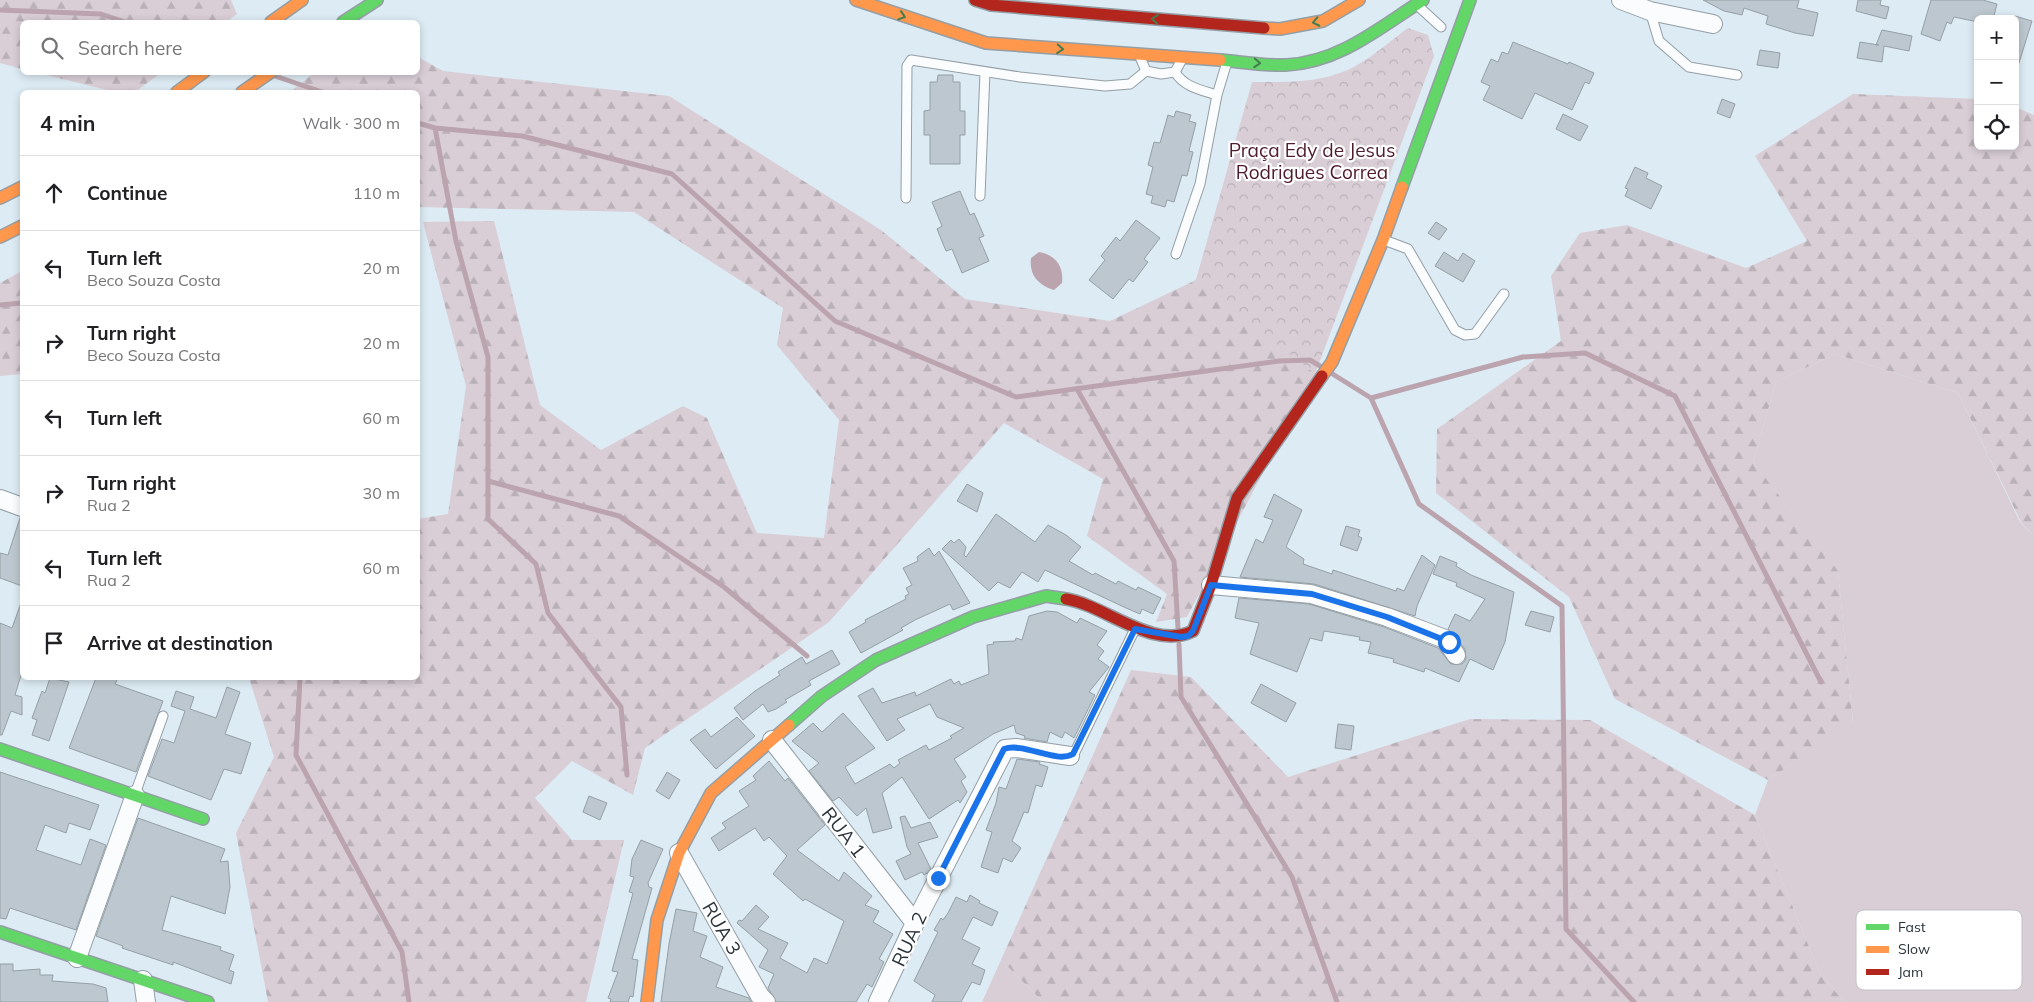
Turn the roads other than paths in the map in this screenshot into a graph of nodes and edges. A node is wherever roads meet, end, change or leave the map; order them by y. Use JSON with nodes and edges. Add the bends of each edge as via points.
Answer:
{"nodes":[{"id":1,"x":302,"y":0,"type":"edge"},
{"id":2,"x":975,"y":0,"type":"edge"},
{"id":3,"x":1359,"y":0,"type":"edge"},
{"id":4,"x":1470,"y":0,"type":"edge"},
{"id":5,"x":1622,"y":0,"type":"edge"},
{"id":6,"x":372,"y":1,"type":"edge"},
{"id":7,"x":859,"y":1,"type":"edge"},
{"id":8,"x":1420,"y":2,"type":"edge"},
{"id":9,"x":1650,"y":11,"type":"junction"},
{"id":10,"x":274,"y":20,"type":"edge"},
{"id":11,"x":346,"y":20,"type":"edge"},
{"id":12,"x":1713,"y":24,"type":"dead end"},
{"id":13,"x":1441,"y":28,"type":"dead end"},
{"id":14,"x":1139,"y":54,"type":"junction"},
{"id":15,"x":1183,"y":57,"type":"junction"},
{"id":16,"x":1228,"y":60,"type":"junction"},
{"id":17,"x":1146,"y":71,"type":"junction"},
{"id":18,"x":985,"y":72,"type":"junction"},
{"id":19,"x":1174,"y":72,"type":"junction"},
{"id":20,"x":1737,"y":74,"type":"dead end"},
{"id":21,"x":200,"y":75,"type":"edge"},
{"id":22,"x":267,"y":75,"type":"edge"},
{"id":23,"x":180,"y":90,"type":"edge"},
{"id":24,"x":245,"y":90,"type":"edge"},
{"id":25,"x":1217,"y":95,"type":"junction"},
{"id":26,"x":20,"y":189,"type":"edge"},
{"id":27,"x":980,"y":196,"type":"dead end"},
{"id":28,"x":0,"y":198,"type":"edge"},
{"id":29,"x":906,"y":198,"type":"dead end"},
{"id":30,"x":20,"y":227,"type":"edge"},
{"id":31,"x":0,"y":237,"type":"edge"},
{"id":32,"x":1383,"y":240,"type":"junction"},
{"id":33,"x":1176,"y":254,"type":"dead end"},
{"id":34,"x":1504,"y":294,"type":"dead end"},
{"id":35,"x":0,"y":499,"type":"edge"},
{"id":36,"x":20,"y":506,"type":"edge"},
{"id":37,"x":1211,"y":585,"type":"junction"},
{"id":38,"x":1135,"y":629,"type":"junction"},
{"id":39,"x":1456,"y":655,"type":"dead end"},
{"id":40,"x":163,"y":716,"type":"dead end"},
{"id":41,"x":772,"y":740,"type":"junction"},
{"id":42,"x":0,"y":749,"type":"edge"},
{"id":43,"x":1070,"y":756,"type":"joint"},
{"id":44,"x":135,"y":796,"type":"junction"},
{"id":45,"x":203,"y":819,"type":"dead end"},
{"id":46,"x":679,"y":853,"type":"junction"},
{"id":47,"x":915,"y":923,"type":"junction"},
{"id":48,"x":0,"y":932,"type":"edge"},
{"id":49,"x":77,"y":958,"type":"junction"},
{"id":50,"x":143,"y":980,"type":"junction"},
{"id":51,"x":146,"y":1002,"type":"edge"},
{"id":52,"x":208,"y":1002,"type":"edge"},
{"id":53,"x":647,"y":1002,"type":"edge"},
{"id":54,"x":766,"y":1002,"type":"edge"},
{"id":55,"x":878,"y":1002,"type":"edge"}],
"edges":[{"from":1,"to":10,"type":"street"},
{"from":3,"to":2,"type":"street","one_way":true,"via":[[1323,21],[1280,29],[991,5]]},
{"from":4,"to":32,"type":"street"},
{"from":5,"to":9,"type":"street"},
{"from":6,"to":11,"type":"street"},
{"from":7,"to":14,"type":"street","one_way":true,"via":[[986,43]]},
{"from":8,"to":13,"type":"lane"},
{"from":16,"to":8,"type":"street","one_way":true,"via":[[1285,65],[1315,61],[1341,53]]},
{"from":9,"to":12,"type":"street"},
{"from":9,"to":20,"type":"lane","via":[[1659,41],[1689,66]]},
{"from":14,"to":15,"type":"street"},
{"from":14,"to":17,"type":"lane"},
{"from":15,"to":16,"type":"street"},
{"from":15,"to":19,"type":"lane"},
{"from":16,"to":25,"type":"lane"},
{"from":17,"to":18,"type":"lane","via":[[1130,84],[1105,86]]},
{"from":17,"to":19,"type":"lane"},
{"from":18,"to":27,"type":"lane"},
{"from":18,"to":29,"type":"lane","via":[[909,62]]},
{"from":19,"to":25,"type":"lane","via":[[1195,89]]},
{"from":21,"to":23,"type":"street"},
{"from":22,"to":24,"type":"street"},
{"from":25,"to":33,"type":"lane","via":[[1200,184]]},
{"from":26,"to":28,"type":"street"},
{"from":30,"to":31,"type":"street"},
{"from":32,"to":34,"type":"lane","via":[[1408,249],[1455,330],[1466,335],[1475,334]]},
{"from":32,"to":37,"type":"street","via":[[1332,362],[1237,498]]},
{"from":35,"to":36,"type":"street"},
{"from":37,"to":38,"type":"street","via":[[1193,631],[1188,636]]},
{"from":37,"to":39,"type":"street","via":[[1312,594],[1445,639]]},
{"from":38,"to":41,"type":"street","via":[[1079,601],[1046,596],[973,617],[876,660],[822,696]]},
{"from":38,"to":43,"type":"lane","via":[[1075,752]]},
{"from":40,"to":44,"type":"lane"},
{"from":41,"to":46,"type":"street","via":[[711,794]]},
{"from":41,"to":47,"type":"street","name":"RUA 1"},
{"from":42,"to":44,"type":"street"},
{"from":43,"to":47,"type":"street","name":"RUA 2","via":[[1004,749]]},
{"from":44,"to":45,"type":"street"},
{"from":44,"to":49,"type":"street"},
{"from":46,"to":53,"type":"street","via":[[657,920]]},
{"from":46,"to":54,"type":"street","name":"RUA 3"},
{"from":47,"to":55,"type":"street","name":"RUA 2"},
{"from":48,"to":49,"type":"street"},
{"from":49,"to":50,"type":"street"},
{"from":50,"to":51,"type":"street"},
{"from":50,"to":52,"type":"street"}]}
